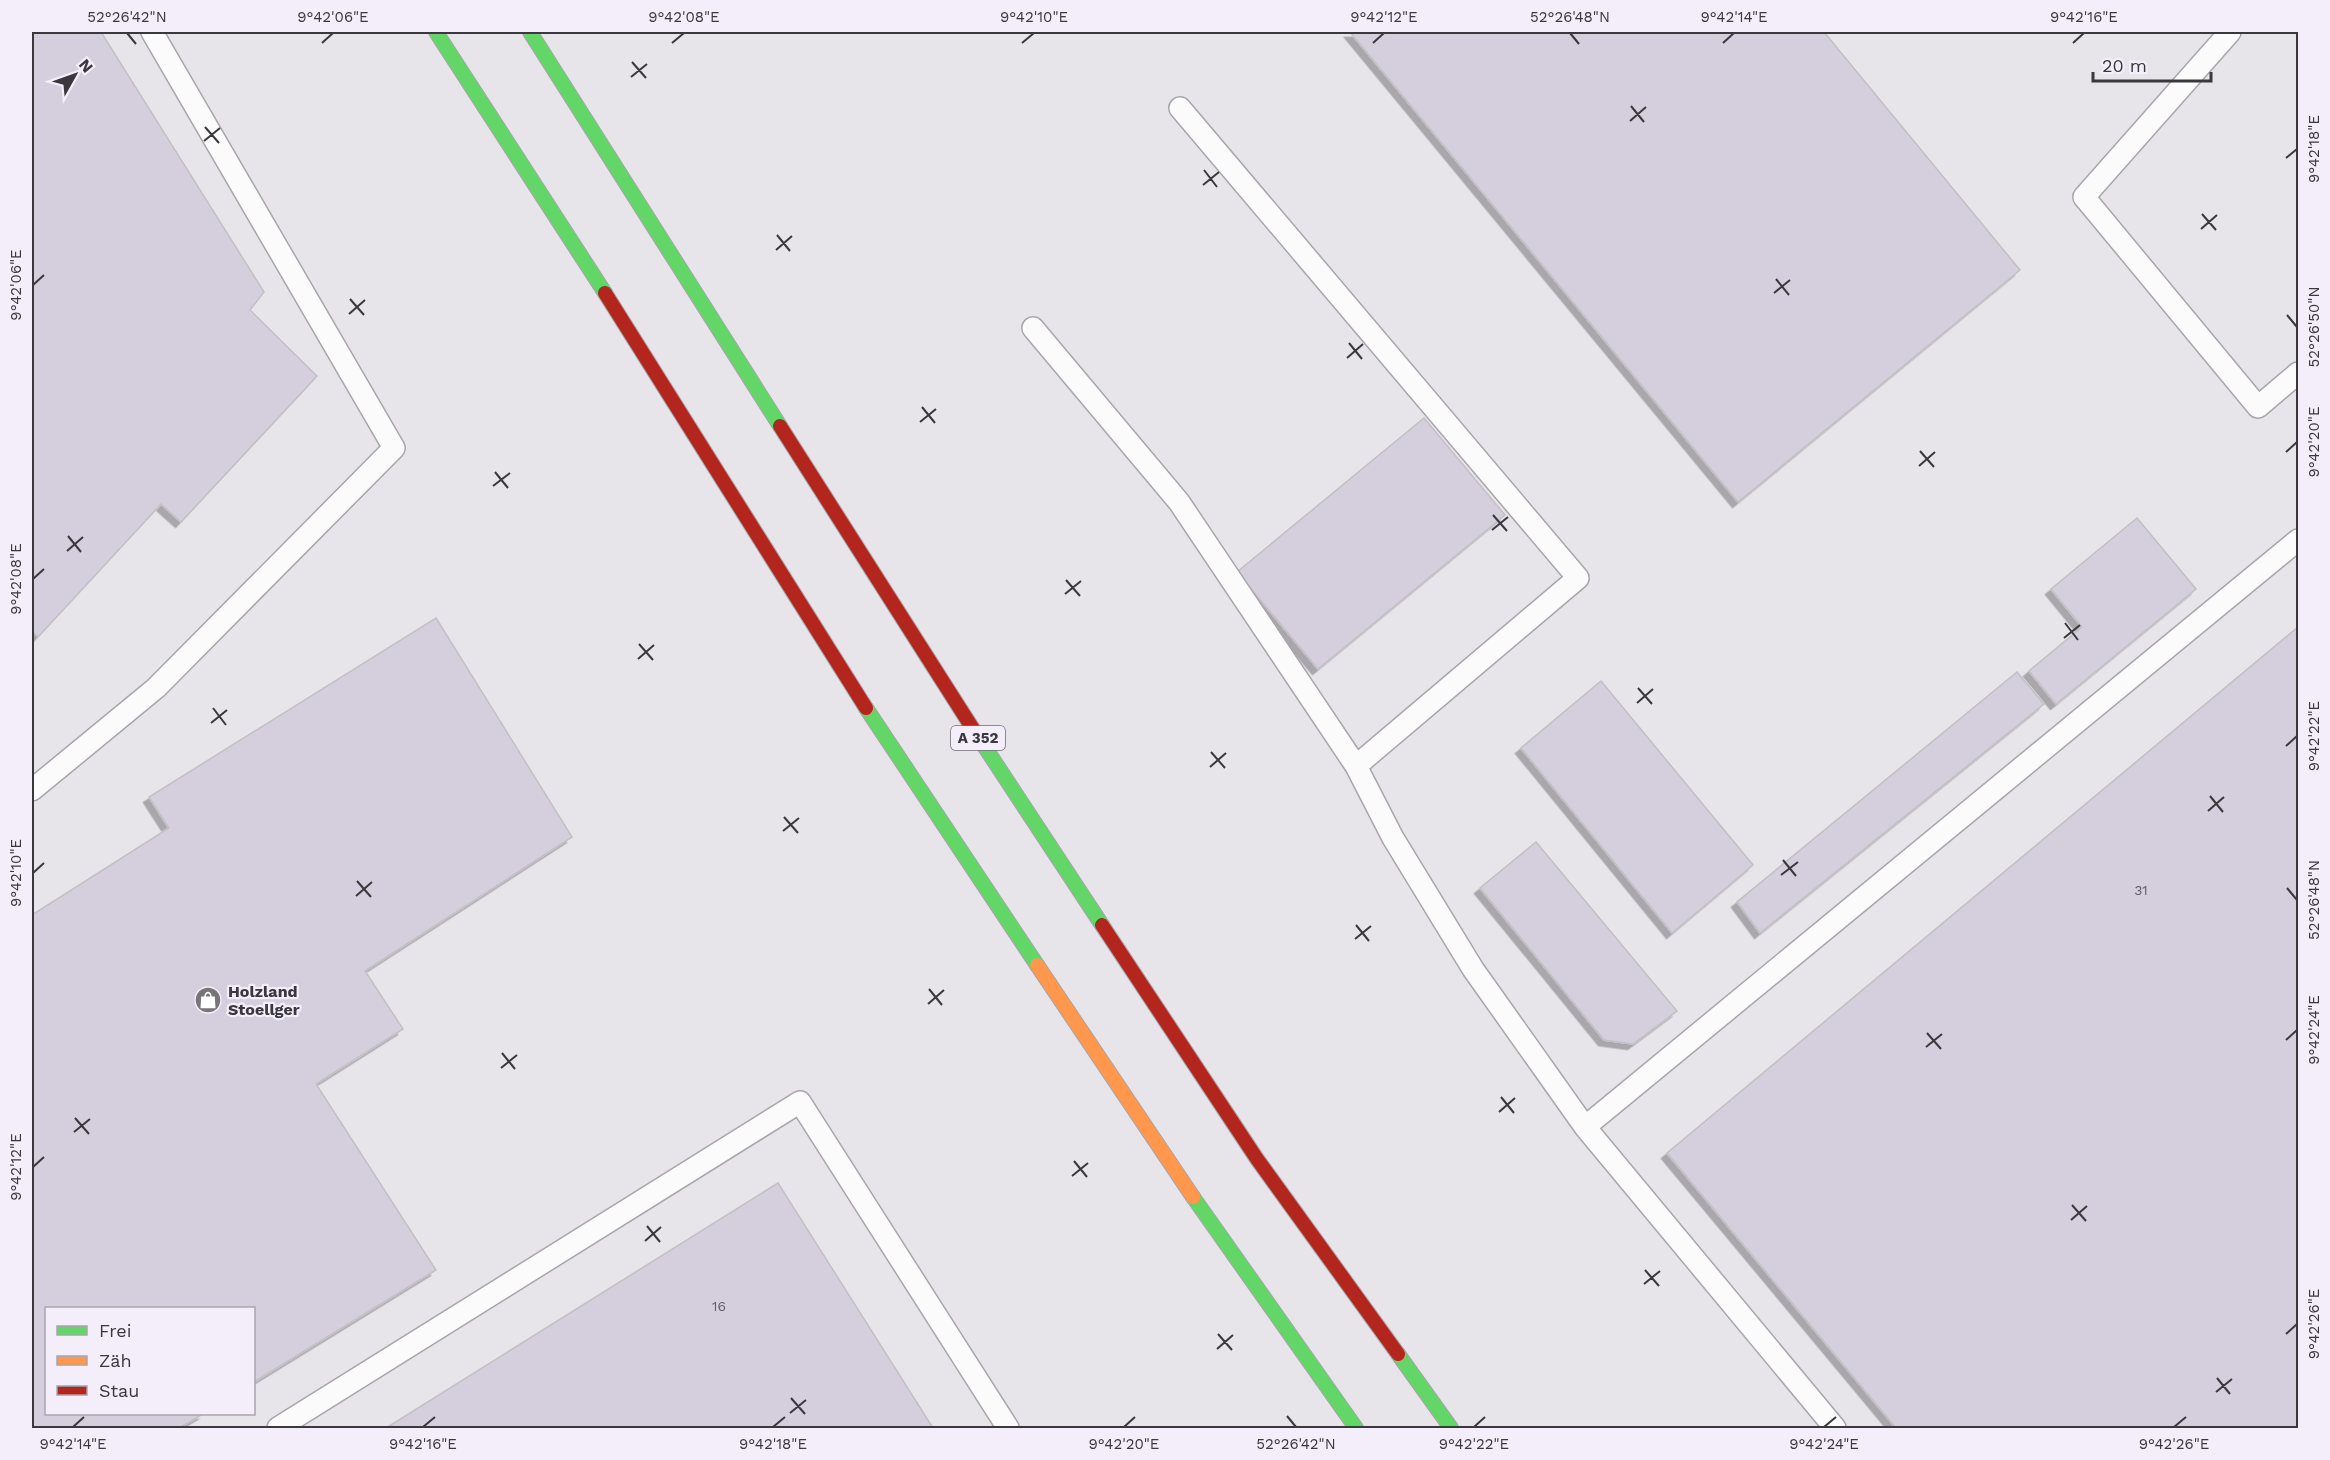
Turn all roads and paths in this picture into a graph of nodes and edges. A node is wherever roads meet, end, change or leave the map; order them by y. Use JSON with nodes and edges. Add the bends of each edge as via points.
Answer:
{"nodes":[{"id":1,"x":152,"y":32,"type":"edge"},
{"id":2,"x":436,"y":32,"type":"edge"},
{"id":3,"x":530,"y":32,"type":"edge"},
{"id":4,"x":2230,"y":32,"type":"edge"},
{"id":5,"x":1180,"y":108,"type":"dead end"},
{"id":6,"x":1033,"y":328,"type":"dead end"},
{"id":7,"x":2298,"y":373,"type":"edge"},
{"id":8,"x":2298,"y":540,"type":"edge"},
{"id":9,"x":1356,"y":766,"type":"junction"},
{"id":10,"x":32,"y":790,"type":"edge"},
{"id":11,"x":1585,"y":1127,"type":"junction"},
{"id":12,"x":278,"y":1428,"type":"edge"},
{"id":13,"x":1008,"y":1428,"type":"edge"},
{"id":14,"x":1356,"y":1428,"type":"edge"},
{"id":15,"x":1451,"y":1428,"type":"edge"},
{"id":16,"x":1835,"y":1428,"type":"edge"}],
"edges":[{"from":1,"to":10,"type":"lane","via":[[394,448],[156,688]]},
{"from":2,"to":14,"type":"highway","via":[[881,732],[1189,1192]]},
{"from":3,"to":15,"type":"highway","number":"A 352","via":[[946,689],[1257,1159]]},
{"from":4,"to":7,"type":"lane","via":[[2084,197],[2258,407]]},
{"from":5,"to":9,"type":"lane","via":[[1578,578]]},
{"from":6,"to":9,"type":"lane","via":[[1179,502]]},
{"from":8,"to":11,"type":"lane"},
{"from":9,"to":11,"type":"lane","via":[[1394,838],[1473,969]]},
{"from":11,"to":16,"type":"lane"},
{"from":12,"to":13,"type":"lane","via":[[800,1102]]}]}
